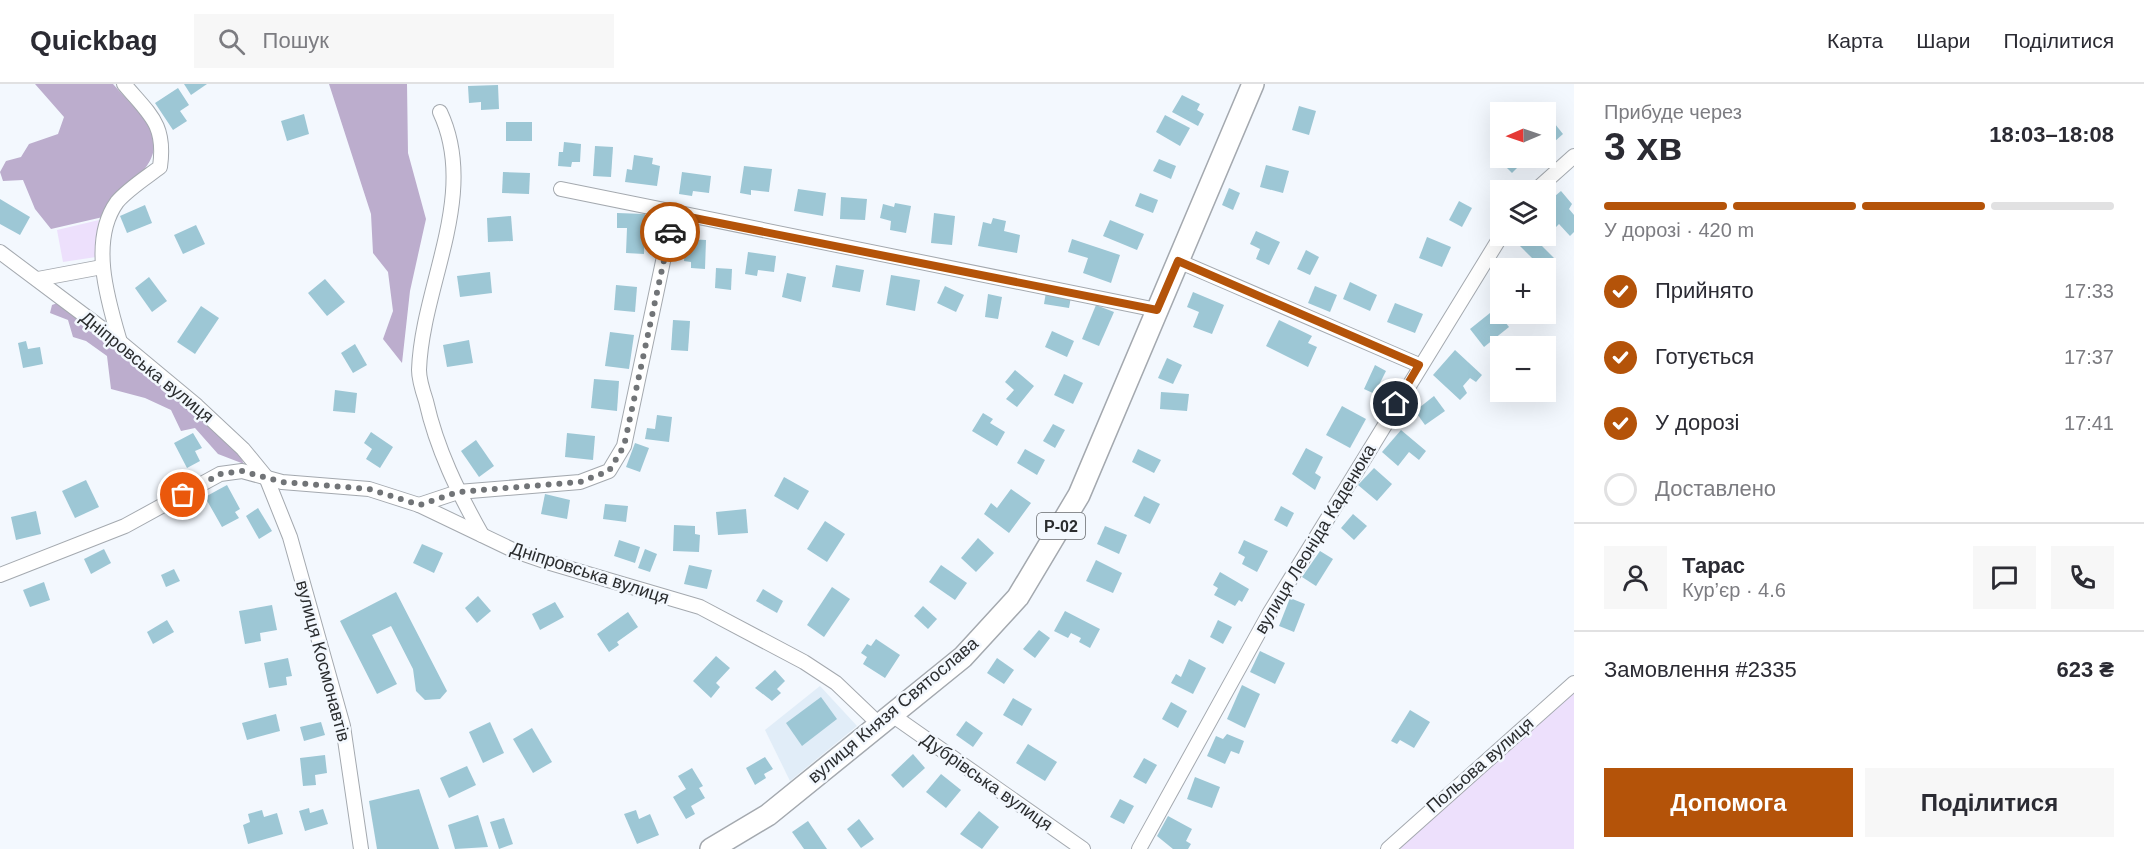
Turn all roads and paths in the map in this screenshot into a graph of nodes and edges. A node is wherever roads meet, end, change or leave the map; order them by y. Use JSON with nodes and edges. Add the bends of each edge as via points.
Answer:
{"nodes":[{"id":1,"x":124,"y":84,"type":"edge"},
{"id":2,"x":1252,"y":84,"type":"edge"},
{"id":3,"x":440,"y":112,"type":"dead end"},
{"id":4,"x":1574,"y":156,"type":"edge"},
{"id":5,"x":1547,"y":180,"type":"edge"},
{"id":6,"x":561,"y":189,"type":"dead end"},
{"id":7,"x":674,"y":214,"type":"junction"},
{"id":8,"x":1495,"y":246,"type":"edge"},
{"id":9,"x":0,"y":252,"type":"edge"},
{"id":10,"x":1178,"y":261,"type":"junction"},
{"id":11,"x":102,"y":267,"type":"junction"},
{"id":12,"x":38,"y":279,"type":"junction"},
{"id":13,"x":1157,"y":310,"type":"junction"},
{"id":14,"x":120,"y":342,"type":"junction"},
{"id":15,"x":1419,"y":365,"type":"junction"},
{"id":16,"x":266,"y":477,"type":"junction"},
{"id":17,"x":458,"y":492,"type":"junction"},
{"id":18,"x":420,"y":505,"type":"junction"},
{"id":19,"x":482,"y":536,"type":"junction"},
{"id":20,"x":0,"y":575,"type":"edge"},
{"id":21,"x":1574,"y":682,"type":"edge"},
{"id":22,"x":886,"y":720,"type":"junction"},
{"id":23,"x":361,"y":849,"type":"edge"},
{"id":24,"x":711,"y":849,"type":"edge"},
{"id":25,"x":1083,"y":849,"type":"edge"},
{"id":26,"x":1139,"y":849,"type":"edge"},
{"id":27,"x":1388,"y":849,"type":"edge"}],
"edges":[{"from":1,"to":11,"type":"street","via":[[158,124],[163,146],[160,167],[117,203],[106,229]]},
{"from":2,"to":10,"type":"main road","name":"вулиця Князя Святослава","number":"Р-02"},
{"from":3,"to":17,"type":"street","via":[[451,135],[453,189],[419,372],[433,432]]},
{"from":4,"to":5,"type":"street"},
{"from":6,"to":7,"type":"street"},
{"from":7,"to":13,"type":"street"},
{"from":7,"to":17,"type":"street","via":[[624,446],[609,471],[580,482]]},
{"from":8,"to":15,"type":"street","name":"вулиця Леоніда Каденюка"},
{"from":9,"to":12,"type":"street","name":"Дніпровська вулиця"},
{"from":10,"to":13,"type":"main road","name":"вулиця Князя Святослава","number":"Р-02"},
{"from":10,"to":15,"type":"street"},
{"from":11,"to":12,"type":"street"},
{"from":11,"to":14,"type":"street"},
{"from":12,"to":14,"type":"street","name":"Дніпровська вулиця"},
{"from":13,"to":22,"type":"main road","name":"вулиця Князя Святослава","number":"Р-02","via":[[1079,495],[1018,597],[963,657]]},
{"from":14,"to":16,"type":"street","name":"Дніпровська вулиця","via":[[243,448]]},
{"from":15,"to":26,"type":"street","name":"вулиця Леоніда Каденюка","via":[[1269,614]]},
{"from":16,"to":18,"type":"street","name":"Дніпровська вулиця","via":[[282,482],[369,489]]},
{"from":16,"to":20,"type":"street","via":[[242,471],[220,474],[125,526]]},
{"from":16,"to":23,"type":"street","name":"вулиця Космонавтів","via":[[290,537],[343,726]]},
{"from":17,"to":18,"type":"street"},
{"from":17,"to":19,"type":"street"},
{"from":18,"to":19,"type":"street","name":"Дніпровська вулиця"},
{"from":19,"to":22,"type":"street","name":"Дніпровська вулиця","via":[[547,562],[700,607],[804,662]]},
{"from":21,"to":27,"type":"street","name":"Польова вулиця"},
{"from":22,"to":24,"type":"main road","name":"вулиця Князя Святослава","number":"Р-02","via":[[768,815]]},
{"from":22,"to":25,"type":"street","name":"Дубрівська вулиця"}]}
